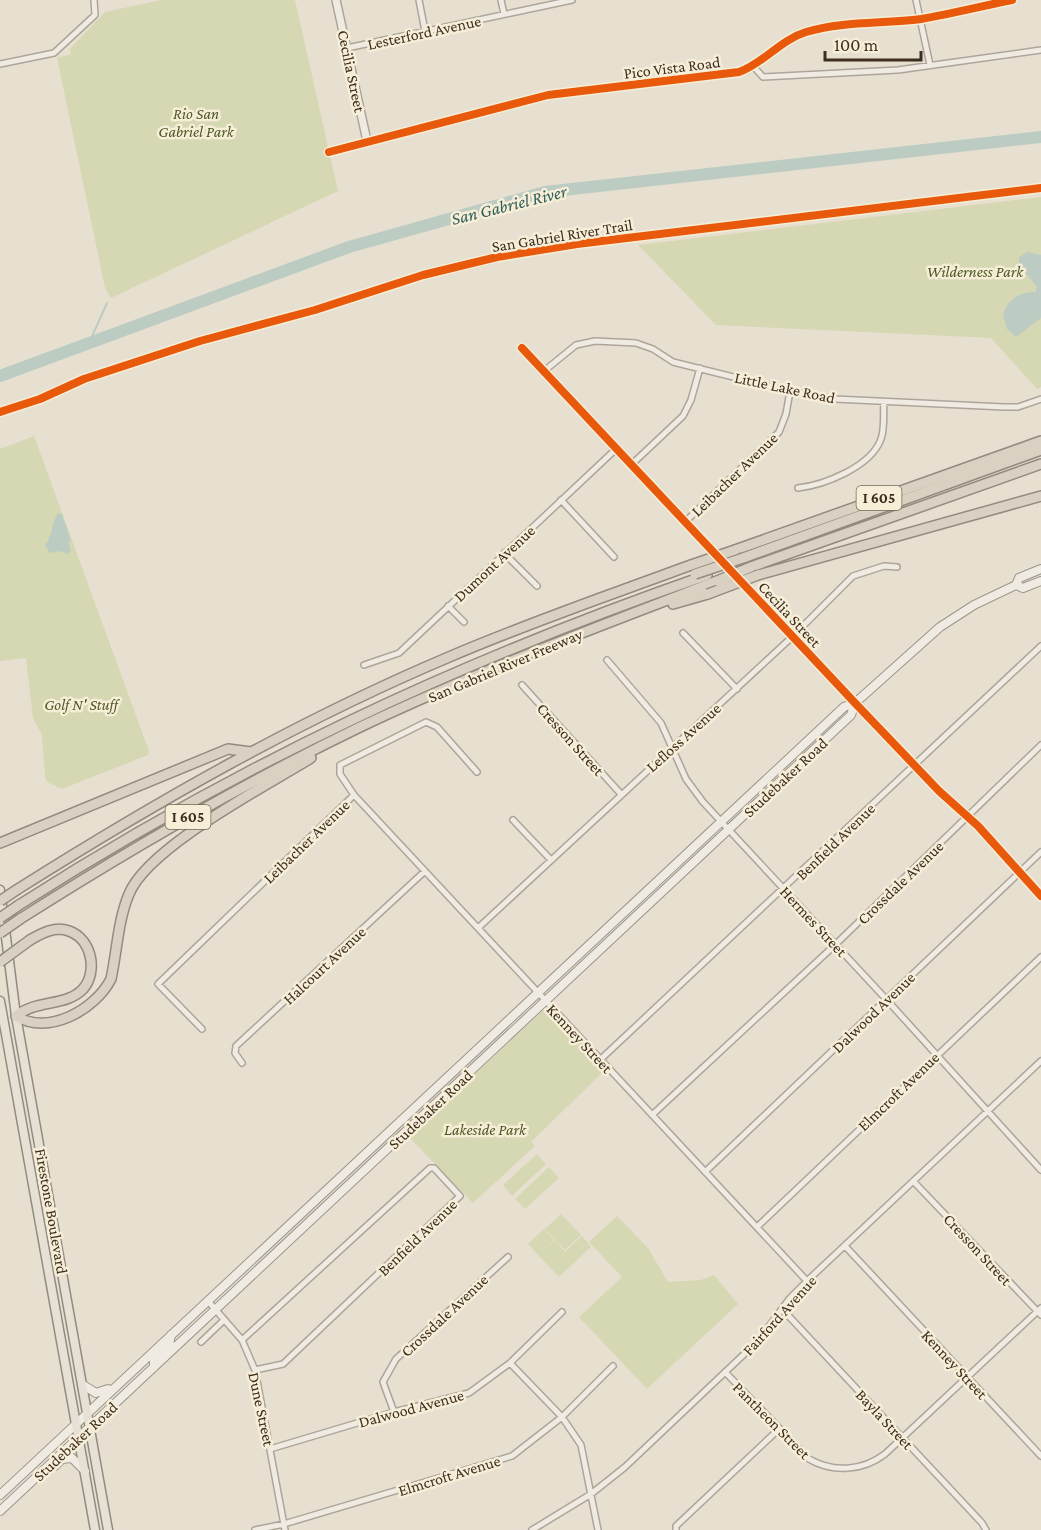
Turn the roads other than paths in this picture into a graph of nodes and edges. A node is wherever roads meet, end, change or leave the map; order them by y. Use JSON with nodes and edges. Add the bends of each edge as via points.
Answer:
{"nodes":[{"id":1,"x":94,"y":0,"type":"edge"},
{"id":2,"x":336,"y":0,"type":"edge"},
{"id":3,"x":419,"y":0,"type":"edge"},
{"id":4,"x":501,"y":0,"type":"edge"},
{"id":5,"x":572,"y":0,"type":"edge"},
{"id":6,"x":916,"y":0,"type":"edge"},
{"id":7,"x":1012,"y":0,"type":"edge"},
{"id":8,"x":504,"y":14,"type":"junction"},
{"id":9,"x":920,"y":19,"type":"junction"},
{"id":10,"x":426,"y":32,"type":"junction"},
{"id":11,"x":347,"y":48,"type":"junction"},
{"id":12,"x":1041,"y":50,"type":"edge"},
{"id":13,"x":0,"y":64,"type":"edge"},
{"id":14,"x":930,"y":65,"type":"junction"},
{"id":15,"x":753,"y":66,"type":"junction"},
{"id":16,"x":367,"y":141,"type":"junction"},
{"id":17,"x":328,"y":152,"type":"dead end"},
{"id":18,"x":522,"y":348,"type":"dead end"},
{"id":19,"x":700,"y":368,"type":"junction"},
{"id":20,"x":544,"y":371,"type":"junction"},
{"id":21,"x":790,"y":391,"type":"junction"},
{"id":22,"x":1041,"y":399,"type":"edge"},
{"id":23,"x":884,"y":402,"type":"junction"},
{"id":24,"x":1041,"y":434,"type":"edge"},
{"id":25,"x":1041,"y":441,"type":"edge"},
{"id":26,"x":1024,"y":447,"type":"junction"},
{"id":27,"x":616,"y":448,"type":"junction"},
{"id":28,"x":1041,"y":450,"type":"edge"},
{"id":29,"x":1041,"y":464,"type":"edge"},
{"id":30,"x":631,"y":465,"type":"junction"},
{"id":31,"x":798,"y":488,"type":"dead end"},
{"id":32,"x":1041,"y":498,"type":"edge"},
{"id":33,"x":561,"y":500,"type":"junction"},
{"id":34,"x":685,"y":522,"type":"junction"},
{"id":35,"x":504,"y":552,"type":"junction"},
{"id":36,"x":614,"y":557,"type":"dead end"},
{"id":37,"x":749,"y":565,"type":"junction"},
{"id":38,"x":897,"y":567,"type":"dead end"},
{"id":39,"x":693,"y":569,"type":"junction"},
{"id":40,"x":1041,"y":569,"type":"edge"},
{"id":41,"x":714,"y":577,"type":"junction"},
{"id":42,"x":1041,"y":581,"type":"edge"},
{"id":43,"x":1016,"y":585,"type":"junction"},
{"id":44,"x":537,"y":586,"type":"dead end"},
{"id":45,"x":448,"y":606,"type":"junction"},
{"id":46,"x":616,"y":620,"type":"junction"},
{"id":47,"x":464,"y":622,"type":"dead end"},
{"id":48,"x":683,"y":633,"type":"dead end"},
{"id":49,"x":792,"y":637,"type":"junction"},
{"id":50,"x":1041,"y":646,"type":"edge"},
{"id":51,"x":607,"y":660,"type":"dead end"},
{"id":52,"x":364,"y":665,"type":"dead end"},
{"id":53,"x":522,"y":685,"type":"dead end"},
{"id":54,"x":737,"y":688,"type":"junction"},
{"id":55,"x":855,"y":703,"type":"junction"},
{"id":56,"x":361,"y":727,"type":"junction"},
{"id":57,"x":1041,"y":745,"type":"edge"},
{"id":58,"x":672,"y":748,"type":"junction"},
{"id":59,"x":251,"y":752,"type":"junction"},
{"id":60,"x":914,"y":765,"type":"junction"},
{"id":61,"x":477,"y":772,"type":"dead end"},
{"id":62,"x":620,"y":793,"type":"junction"},
{"id":63,"x":354,"y":795,"type":"junction"},
{"id":64,"x":967,"y":816,"type":"junction"},
{"id":65,"x":513,"y":820,"type":"dead end"},
{"id":66,"x":721,"y":822,"type":"junction"},
{"id":67,"x":729,"y":830,"type":"junction"},
{"id":68,"x":0,"y":843,"type":"edge"},
{"id":69,"x":1041,"y":852,"type":"edge"},
{"id":70,"x":551,"y":860,"type":"junction"},
{"id":71,"x":1020,"y":871,"type":"junction"},
{"id":72,"x":425,"y":872,"type":"junction"},
{"id":73,"x":784,"y":889,"type":"junction"},
{"id":74,"x":0,"y":890,"type":"edge"},
{"id":75,"x":1041,"y":896,"type":"edge"},
{"id":76,"x":0,"y":901,"type":"edge"},
{"id":77,"x":18,"y":903,"type":"junction"},
{"id":78,"x":0,"y":912,"type":"edge"},
{"id":79,"x":0,"y":918,"type":"edge"},
{"id":80,"x":478,"y":928,"type":"junction"},
{"id":81,"x":0,"y":933,"type":"edge"},
{"id":82,"x":836,"y":944,"type":"junction"},
{"id":83,"x":1041,"y":957,"type":"edge"},
{"id":84,"x":0,"y":962,"type":"edge"},
{"id":85,"x":538,"y":993,"type":"junction"},
{"id":86,"x":886,"y":999,"type":"junction"},
{"id":87,"x":0,"y":1001,"type":"edge"},
{"id":88,"x":546,"y":1001,"type":"junction"},
{"id":89,"x":16,"y":1016,"type":"junction"},
{"id":90,"x":1,"y":1019,"type":"edge"},
{"id":91,"x":202,"y":1029,"type":"dead end"},
{"id":92,"x":935,"y":1056,"type":"junction"},
{"id":93,"x":601,"y":1059,"type":"junction"},
{"id":94,"x":1041,"y":1061,"type":"edge"},
{"id":95,"x":242,"y":1064,"type":"dead end"},
{"id":96,"x":986,"y":1112,"type":"junction"},
{"id":97,"x":652,"y":1115,"type":"junction"},
{"id":98,"x":1041,"y":1170,"type":"edge"},
{"id":99,"x":705,"y":1172,"type":"junction"},
{"id":100,"x":914,"y":1182,"type":"junction"},
{"id":101,"x":50,"y":1198,"type":"junction"},
{"id":102,"x":36,"y":1200,"type":"junction"},
{"id":103,"x":757,"y":1227,"type":"junction"},
{"id":104,"x":845,"y":1246,"type":"junction"},
{"id":105,"x":508,"y":1257,"type":"dead end"},
{"id":106,"x":62,"y":1267,"type":"junction"},
{"id":107,"x":48,"y":1269,"type":"junction"},
{"id":108,"x":807,"y":1281,"type":"junction"},
{"id":109,"x":67,"y":1297,"type":"junction"},
{"id":110,"x":54,"y":1299,"type":"junction"},
{"id":111,"x":208,"y":1301,"type":"junction"},
{"id":112,"x":215,"y":1310,"type":"junction"},
{"id":113,"x":783,"y":1310,"type":"junction"},
{"id":114,"x":562,"y":1312,"type":"dead end"},
{"id":115,"x":1040,"y":1312,"type":"edge"},
{"id":116,"x":193,"y":1315,"type":"junction"},
{"id":117,"x":224,"y":1320,"type":"junction"},
{"id":118,"x":171,"y":1335,"type":"junction"},
{"id":119,"x":242,"y":1340,"type":"junction"},
{"id":120,"x":201,"y":1342,"type":"dead end"},
{"id":121,"x":176,"y":1347,"type":"junction"},
{"id":122,"x":510,"y":1363,"type":"junction"},
{"id":123,"x":614,"y":1366,"type":"dead end"},
{"id":124,"x":154,"y":1367,"type":"junction"},
{"id":125,"x":255,"y":1370,"type":"junction"},
{"id":126,"x":725,"y":1372,"type":"junction"},
{"id":127,"x":967,"y":1377,"type":"junction"},
{"id":128,"x":124,"y":1380,"type":"junction"},
{"id":129,"x":83,"y":1384,"type":"junction"},
{"id":130,"x":88,"y":1411,"type":"junction"},
{"id":131,"x":394,"y":1412,"type":"junction"},
{"id":132,"x":562,"y":1417,"type":"junction"},
{"id":133,"x":76,"y":1422,"type":"junction"},
{"id":134,"x":91,"y":1426,"type":"junction"},
{"id":135,"x":779,"y":1429,"type":"junction"},
{"id":136,"x":79,"y":1437,"type":"junction"},
{"id":137,"x":902,"y":1438,"type":"junction"},
{"id":138,"x":270,"y":1449,"type":"junction"},
{"id":139,"x":1041,"y":1456,"type":"edge"},
{"id":140,"x":85,"y":1471,"type":"junction"},
{"id":141,"x":32,"y":1480,"type":"junction"},
{"id":142,"x":591,"y":1494,"type":"junction"},
{"id":143,"x":0,"y":1495,"type":"edge"},
{"id":144,"x":0,"y":1511,"type":"edge"},
{"id":145,"x":284,"y":1527,"type":"edge"},
{"id":146,"x":95,"y":1530,"type":"edge"},
{"id":147,"x":108,"y":1530,"type":"edge"},
{"id":148,"x":255,"y":1530,"type":"edge"},
{"id":149,"x":532,"y":1530,"type":"edge"},
{"id":150,"x":598,"y":1530,"type":"edge"},
{"id":151,"x":676,"y":1530,"type":"edge"},
{"id":152,"x":986,"y":1530,"type":"edge"}],
"edges":[{"from":1,"to":13,"type":"street","via":[[95,15],[57,51]]},
{"from":2,"to":11,"type":"street","name":"Cecilia Street"},
{"from":3,"to":10,"type":"street"},
{"from":4,"to":8,"type":"street"},
{"from":5,"to":8,"type":"street","name":"Lesterford Avenue"},
{"from":6,"to":9,"type":"street"},
{"from":7,"to":9,"type":"street","name":"Pico Vista Road"},
{"from":8,"to":10,"type":"street","name":"Lesterford Avenue"},
{"from":9,"to":14,"type":"street"},
{"from":9,"to":15,"type":"street","name":"Pico Vista Road","via":[[851,22],[810,31],[785,42]]},
{"from":10,"to":11,"type":"street","name":"Lesterford Avenue"},
{"from":11,"to":16,"type":"street","name":"Cecilia Street"},
{"from":12,"to":14,"type":"street"},
{"from":14,"to":15,"type":"street","via":[[763,77]]},
{"from":15,"to":16,"type":"street","name":"Pico Vista Road","via":[[731,74],[548,95]]},
{"from":16,"to":17,"type":"street","name":"Pico Vista Road"},
{"from":18,"to":20,"type":"street","name":"Cecilia Street"},
{"from":19,"to":20,"type":"street","name":"Little Lake Road","via":[[673,362],[636,343],[595,341],[576,345]]},
{"from":19,"to":21,"type":"street","name":"Little Lake Road"},
{"from":19,"to":30,"type":"street","via":[[683,416]]},
{"from":20,"to":27,"type":"street","name":"Cecilia Street"},
{"from":21,"to":23,"type":"street","name":"Little Lake Road"},
{"from":21,"to":34,"type":"street","name":"Leibacher Avenue","via":[[779,432]]},
{"from":22,"to":23,"type":"street","name":"Little Lake Road","via":[[1018,407]]},
{"from":23,"to":31,"type":"street","via":[[881,439],[876,448],[850,471],[816,486]]},
{"from":24,"to":26,"type":"highway"},
{"from":25,"to":26,"type":"highway","name":"San Gabriel River Freeway","number":"I 605"},
{"from":26,"to":39,"type":"highway","name":"San Gabriel River Freeway","number":"I 605","bridge":true,"via":[[735,550]]},
{"from":27,"to":30,"type":"street","name":"Cecilia Street"},
{"from":27,"to":33,"type":"street","name":"Dumont Avenue"},
{"from":28,"to":37,"type":"highway"},
{"from":29,"to":37,"type":"highway","name":"San Gabriel River Freeway","number":"I 605"},
{"from":30,"to":34,"type":"street","name":"Cecilia Street"},
{"from":32,"to":37,"type":"highway"},
{"from":33,"to":35,"type":"street","name":"Dumont Avenue"},
{"from":33,"to":36,"type":"street"},
{"from":34,"to":49,"type":"street","name":"Cecilia Street"},
{"from":35,"to":44,"type":"street"},
{"from":35,"to":45,"type":"street","name":"Dumont Avenue"},
{"from":37,"to":39,"type":"highway","bridge":true},
{"from":37,"to":41,"type":"highway","name":"San Gabriel River Freeway","number":"I 605","bridge":true},
{"from":37,"to":46,"type":"highway","bridge":true,"via":[[708,594]]},
{"from":38,"to":49,"type":"street","name":"Lefloss Avenue","via":[[884,566],[853,576]]},
{"from":39,"to":59,"type":"highway","name":"San Gabriel River Freeway","number":"I 605","via":[[449,657]]},
{"from":39,"to":77,"type":"highway","via":[[504,645],[341,718],[183,801]]},
{"from":40,"to":43,"type":"main road","name":"Studebaker Road","via":[[1019,578]]},
{"from":41,"to":46,"type":"highway","name":"San Gabriel River Freeway","number":"I 605"},
{"from":41,"to":77,"type":"highway","via":[[492,654],[334,726],[178,808]]},
{"from":42,"to":43,"type":"main road","name":"Studebaker Road","via":[[1023,588]]},
{"from":43,"to":55,"type":"main road","name":"Studebaker Road","via":[[940,627]]},
{"from":45,"to":47,"type":"street"},
{"from":45,"to":52,"type":"street","name":"Dumont Avenue","via":[[399,653]]},
{"from":46,"to":56,"type":"highway","name":"San Gabriel River Freeway","number":"I 605"},
{"from":48,"to":54,"type":"street"},
{"from":49,"to":54,"type":"street","name":"Lefloss Avenue"},
{"from":49,"to":55,"type":"street","name":"Cecilia Street"},
{"from":50,"to":60,"type":"street","name":"Benfield Avenue"},
{"from":51,"to":58,"type":"street","name":"Hermes Street","via":[[661,723]]},
{"from":53,"to":62,"type":"street","name":"Cresson Street"},
{"from":54,"to":58,"type":"street","name":"Lefloss Avenue"},
{"from":55,"to":60,"type":"street","name":"Cecilia Street"},
{"from":55,"to":66,"type":"main road","name":"Studebaker Road","via":[[844,707]]},
{"from":55,"to":67,"type":"main road","name":"Studebaker Road","via":[[851,715]]},
{"from":56,"to":81,"type":"highway","name":"San Gabriel River Freeway","number":"I 605","bridge":true,"via":[[133,848]]},
{"from":56,"to":89,"type":"highway","via":[[215,817],[148,865],[129,894],[111,979],[95,1002],[62,1018],[28,1023]]},
{"from":57,"to":64,"type":"street","name":"Crossdale Avenue"},
{"from":58,"to":62,"type":"street","name":"Lefloss Avenue"},
{"from":58,"to":66,"type":"street","name":"Hermes Street","via":[[686,779]]},
{"from":59,"to":68,"type":"highway","via":[[228,749]]},
{"from":59,"to":76,"type":"highway","name":"San Gabriel River Freeway","number":"I 605","bridge":true,"via":[[123,823]]},
{"from":60,"to":64,"type":"street","name":"Cecilia Street"},
{"from":60,"to":73,"type":"street","name":"Benfield Avenue"},
{"from":61,"to":63,"type":"street","name":"Leibacher Avenue","via":[[437,727],[426,722],[340,765],[340,774]]},
{"from":62,"to":70,"type":"street","name":"Lefloss Avenue"},
{"from":63,"to":72,"type":"street","name":"Kenney Street"},
{"from":63,"to":91,"type":"street","name":"Leibacher Avenue","via":[[158,984]]},
{"from":64,"to":71,"type":"street","name":"Cecilia Street"},
{"from":64,"to":82,"type":"street","name":"Crossdale Avenue"},
{"from":65,"to":70,"type":"street"},
{"from":66,"to":67,"type":"street","name":"Hermes Street"},
{"from":66,"to":85,"type":"main road","name":"Studebaker Road"},
{"from":67,"to":73,"type":"street","name":"Hermes Street"},
{"from":67,"to":88,"type":"main road","name":"Studebaker Road"},
{"from":69,"to":71,"type":"street","name":"Dalwood Avenue"},
{"from":70,"to":80,"type":"street","name":"Lefloss Avenue"},
{"from":71,"to":75,"type":"street","name":"Cecilia Street"},
{"from":71,"to":86,"type":"street","name":"Dalwood Avenue"},
{"from":72,"to":80,"type":"street","name":"Kenney Street"},
{"from":72,"to":95,"type":"street","name":"Halcourt Avenue","via":[[245,1038],[235,1050]]},
{"from":73,"to":82,"type":"street","name":"Hermes Street"},
{"from":73,"to":93,"type":"street","name":"Benfield Avenue"},
{"from":74,"to":89,"type":"main road","name":"Firestone Boulevard"},
{"from":77,"to":78,"type":"highway"},
{"from":77,"to":79,"type":"highway","bridge":true},
{"from":80,"to":85,"type":"street","name":"Kenney Street"},
{"from":82,"to":86,"type":"street","name":"Hermes Street"},
{"from":82,"to":97,"type":"street","name":"Crossdale Avenue"},
{"from":83,"to":92,"type":"street","name":"Elmcroft Avenue"},
{"from":84,"to":89,"type":"highway","bridge":true,"via":[[30,940],[52,930],[71,932],[84,943],[91,960],[92,969],[84,988],[70,999],[28,1006]]},
{"from":85,"to":88,"type":"street","name":"Kenney Street"},
{"from":85,"to":111,"type":"main road","name":"Studebaker Road"},
{"from":86,"to":92,"type":"street","name":"Hermes Street"},
{"from":86,"to":99,"type":"street","name":"Dalwood Avenue"},
{"from":87,"to":90,"type":"main road","name":"Firestone Boulevard"},
{"from":88,"to":93,"type":"street","name":"Kenney Street"},
{"from":88,"to":112,"type":"main road","name":"Studebaker Road"},
{"from":89,"to":90,"type":"main road"},
{"from":89,"to":101,"type":"main road","name":"Firestone Boulevard"},
{"from":90,"to":102,"type":"main road","name":"Firestone Boulevard"},
{"from":92,"to":96,"type":"street","name":"Hermes Street"},
{"from":92,"to":103,"type":"street","name":"Elmcroft Avenue"},
{"from":93,"to":97,"type":"street","name":"Kenney Street"},
{"from":94,"to":96,"type":"street","name":"Fairford Avenue"},
{"from":96,"to":98,"type":"street","name":"Hermes Street"},
{"from":96,"to":100,"type":"street","name":"Fairford Avenue"},
{"from":97,"to":99,"type":"street","name":"Kenney Street"},
{"from":99,"to":103,"type":"street","name":"Kenney Street"},
{"from":100,"to":104,"type":"street","name":"Fairford Avenue"},
{"from":100,"to":115,"type":"street","name":"Cresson Street"},
{"from":101,"to":102,"type":"main road"},
{"from":101,"to":106,"type":"main road","name":"Firestone Boulevard"},
{"from":102,"to":107,"type":"main road","name":"Firestone Boulevard"},
{"from":103,"to":108,"type":"street","name":"Kenney Street"},
{"from":104,"to":108,"type":"street","name":"Fairford Avenue"},
{"from":104,"to":127,"type":"street","name":"Kenney Street"},
{"from":105,"to":131,"type":"street","name":"Crossdale Avenue","via":[[396,1359],[383,1382]]},
{"from":106,"to":107,"type":"main road"},
{"from":106,"to":109,"type":"main road","name":"Firestone Boulevard"},
{"from":107,"to":110,"type":"main road","name":"Firestone Boulevard"},
{"from":108,"to":113,"type":"street","name":"Fairford Avenue"},
{"from":109,"to":110,"type":"main road"},
{"from":109,"to":129,"type":"main road","name":"Firestone Boulevard"},
{"from":110,"to":133,"type":"main road","name":"Firestone Boulevard"},
{"from":111,"to":112,"type":"street","name":"Dune Street"},
{"from":111,"to":116,"type":"main road","name":"Studebaker Road"},
{"from":112,"to":117,"type":"street","name":"Dune Street"},
{"from":112,"to":121,"type":"main road","name":"Studebaker Road"},
{"from":113,"to":126,"type":"street","name":"Fairford Avenue"},
{"from":113,"to":137,"type":"street","name":"Bayla Street"},
{"from":114,"to":122,"type":"street","name":"Dalwood Avenue"},
{"from":115,"to":127,"type":"street"},
{"from":116,"to":118,"type":"main road","name":"Studebaker Road"},
{"from":116,"to":121,"type":"main road","via":[[194,1324],[179,1338]]},
{"from":117,"to":119,"type":"street","name":"Dune Street"},
{"from":117,"to":120,"type":"street"},
{"from":118,"to":124,"type":"main road","via":[[169,1345],[154,1360]]},
{"from":118,"to":128,"type":"main road","name":"Studebaker Road"},
{"from":119,"to":125,"type":"street","name":"Dune Street"},
{"from":119,"to":125,"type":"street","name":"Benfield Avenue","via":[[430,1168],[460,1196],[282,1364]]},
{"from":121,"to":124,"type":"main road","name":"Studebaker Road"},
{"from":122,"to":131,"type":"street","name":"Dalwood Avenue","via":[[469,1393]]},
{"from":122,"to":132,"type":"street"},
{"from":123,"to":132,"type":"street","name":"Elmcroft Avenue"},
{"from":124,"to":134,"type":"main road","name":"Studebaker Road"},
{"from":125,"to":138,"type":"street","name":"Dune Street"},
{"from":126,"to":135,"type":"street","name":"Pantheon Street"},
{"from":126,"to":142,"type":"street","name":"Fairford Avenue"},
{"from":127,"to":137,"type":"street"},
{"from":127,"to":139,"type":"street","name":"Kenney Street"},
{"from":128,"to":129,"type":"main road","via":[[119,1379],[101,1393],[92,1392]]},
{"from":128,"to":130,"type":"main road","name":"Studebaker Road"},
{"from":129,"to":130,"type":"main road","name":"Firestone Boulevard"},
{"from":130,"to":133,"type":"main road","name":"Studebaker Road"},
{"from":130,"to":134,"type":"main road","name":"Firestone Boulevard"},
{"from":131,"to":138,"type":"street","name":"Dalwood Avenue"},
{"from":132,"to":142,"type":"street","via":[[581,1445]]},
{"from":132,"to":145,"type":"street","name":"Elmcroft Avenue","via":[[512,1456]]},
{"from":133,"to":136,"type":"main road","name":"Firestone Boulevard"},
{"from":133,"to":143,"type":"main road","name":"Studebaker Road"},
{"from":134,"to":136,"type":"main road","name":"Studebaker Road"},
{"from":134,"to":147,"type":"main road","name":"Firestone Boulevard"},
{"from":135,"to":137,"type":"street","name":"Pantheon Street","via":[[826,1467],[856,1468],[875,1462]]},
{"from":135,"to":151,"type":"street"},
{"from":136,"to":140,"type":"main road","name":"Firestone Boulevard"},
{"from":136,"to":141,"type":"main road","name":"Studebaker Road"},
{"from":137,"to":152,"type":"street","name":"Bayla Street"},
{"from":138,"to":145,"type":"street","name":"Dune Street"},
{"from":140,"to":141,"type":"main road","via":[[68,1457],[40,1479]]},
{"from":140,"to":146,"type":"main road","name":"Firestone Boulevard"},
{"from":141,"to":144,"type":"main road","name":"Studebaker Road"},
{"from":142,"to":149,"type":"street","name":"Fairford Avenue"},
{"from":142,"to":150,"type":"street"},
{"from":145,"to":148,"type":"street","name":"Elmcroft Avenue"}]}
